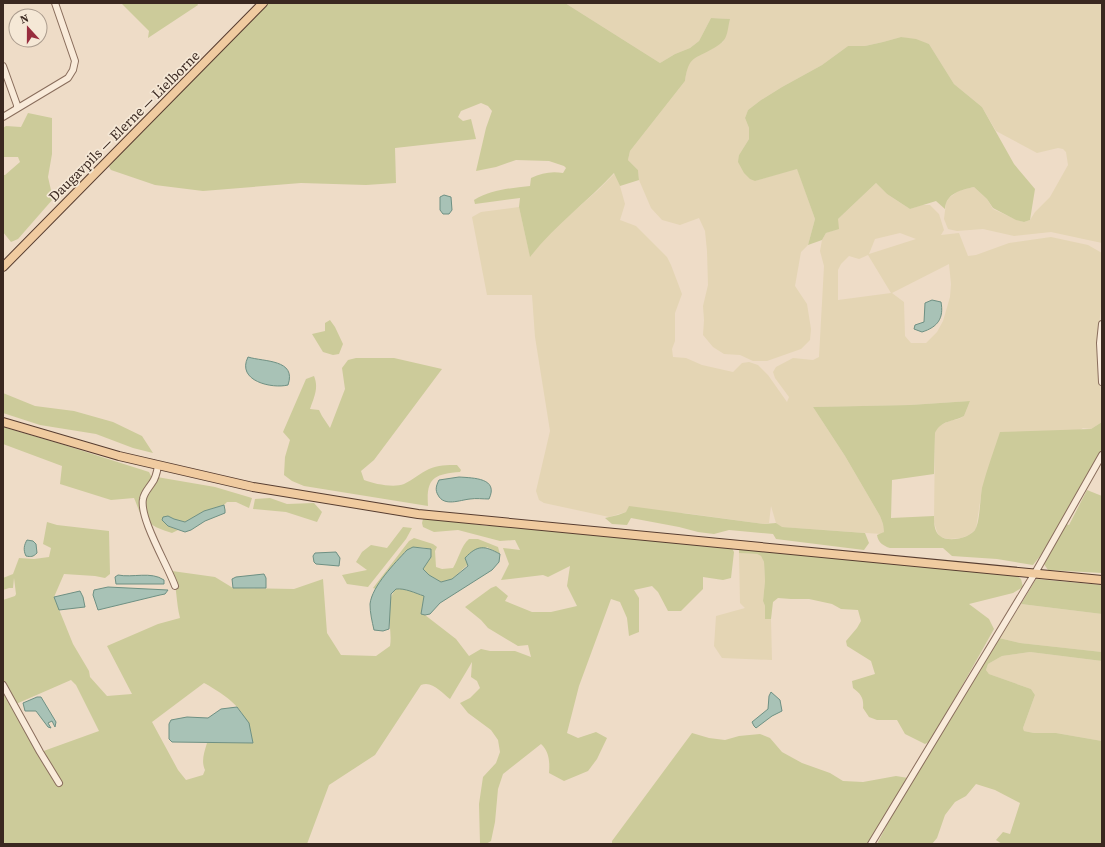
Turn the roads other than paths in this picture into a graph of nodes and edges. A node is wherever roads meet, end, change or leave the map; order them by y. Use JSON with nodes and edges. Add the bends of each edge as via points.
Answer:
{"nodes":[{"id":1,"x":55,"y":3,"type":"edge"},
{"id":2,"x":263,"y":3,"type":"edge"},
{"id":3,"x":3,"y":66,"type":"edge"},
{"id":4,"x":17,"y":108,"type":"junction"},
{"id":5,"x":3,"y":117,"type":"edge"},
{"id":6,"x":3,"y":267,"type":"edge"},
{"id":7,"x":1102,"y":324,"type":"edge"},
{"id":8,"x":1102,"y":382,"type":"edge"},
{"id":9,"x":3,"y":422,"type":"edge"},
{"id":10,"x":1102,"y":455,"type":"edge"},
{"id":11,"x":158,"y":466,"type":"junction"},
{"id":12,"x":1035,"y":573,"type":"junction"},
{"id":13,"x":1102,"y":580,"type":"edge"},
{"id":14,"x":175,"y":586,"type":"dead end"},
{"id":15,"x":3,"y":685,"type":"edge"},
{"id":16,"x":59,"y":783,"type":"dead end"},
{"id":17,"x":871,"y":844,"type":"edge"}],
"edges":[{"from":1,"to":4,"type":"street","via":[[75,61],[73,70],[68,78]]},
{"from":2,"to":6,"type":"main road","name":"Daugavpils — Elerne — Lielborne"},
{"from":3,"to":4,"type":"street"},
{"from":4,"to":5,"type":"street"},
{"from":7,"to":8,"type":"street"},
{"from":9,"to":11,"type":"main road"},
{"from":10,"to":12,"type":"street"},
{"from":11,"to":12,"type":"main road","via":[[253,487],[418,514]]},
{"from":11,"to":14,"type":"street","via":[[156,476],[145,493],[142,507]]},
{"from":12,"to":13,"type":"main road"},
{"from":12,"to":17,"type":"street"},
{"from":15,"to":16,"type":"street"}]}
